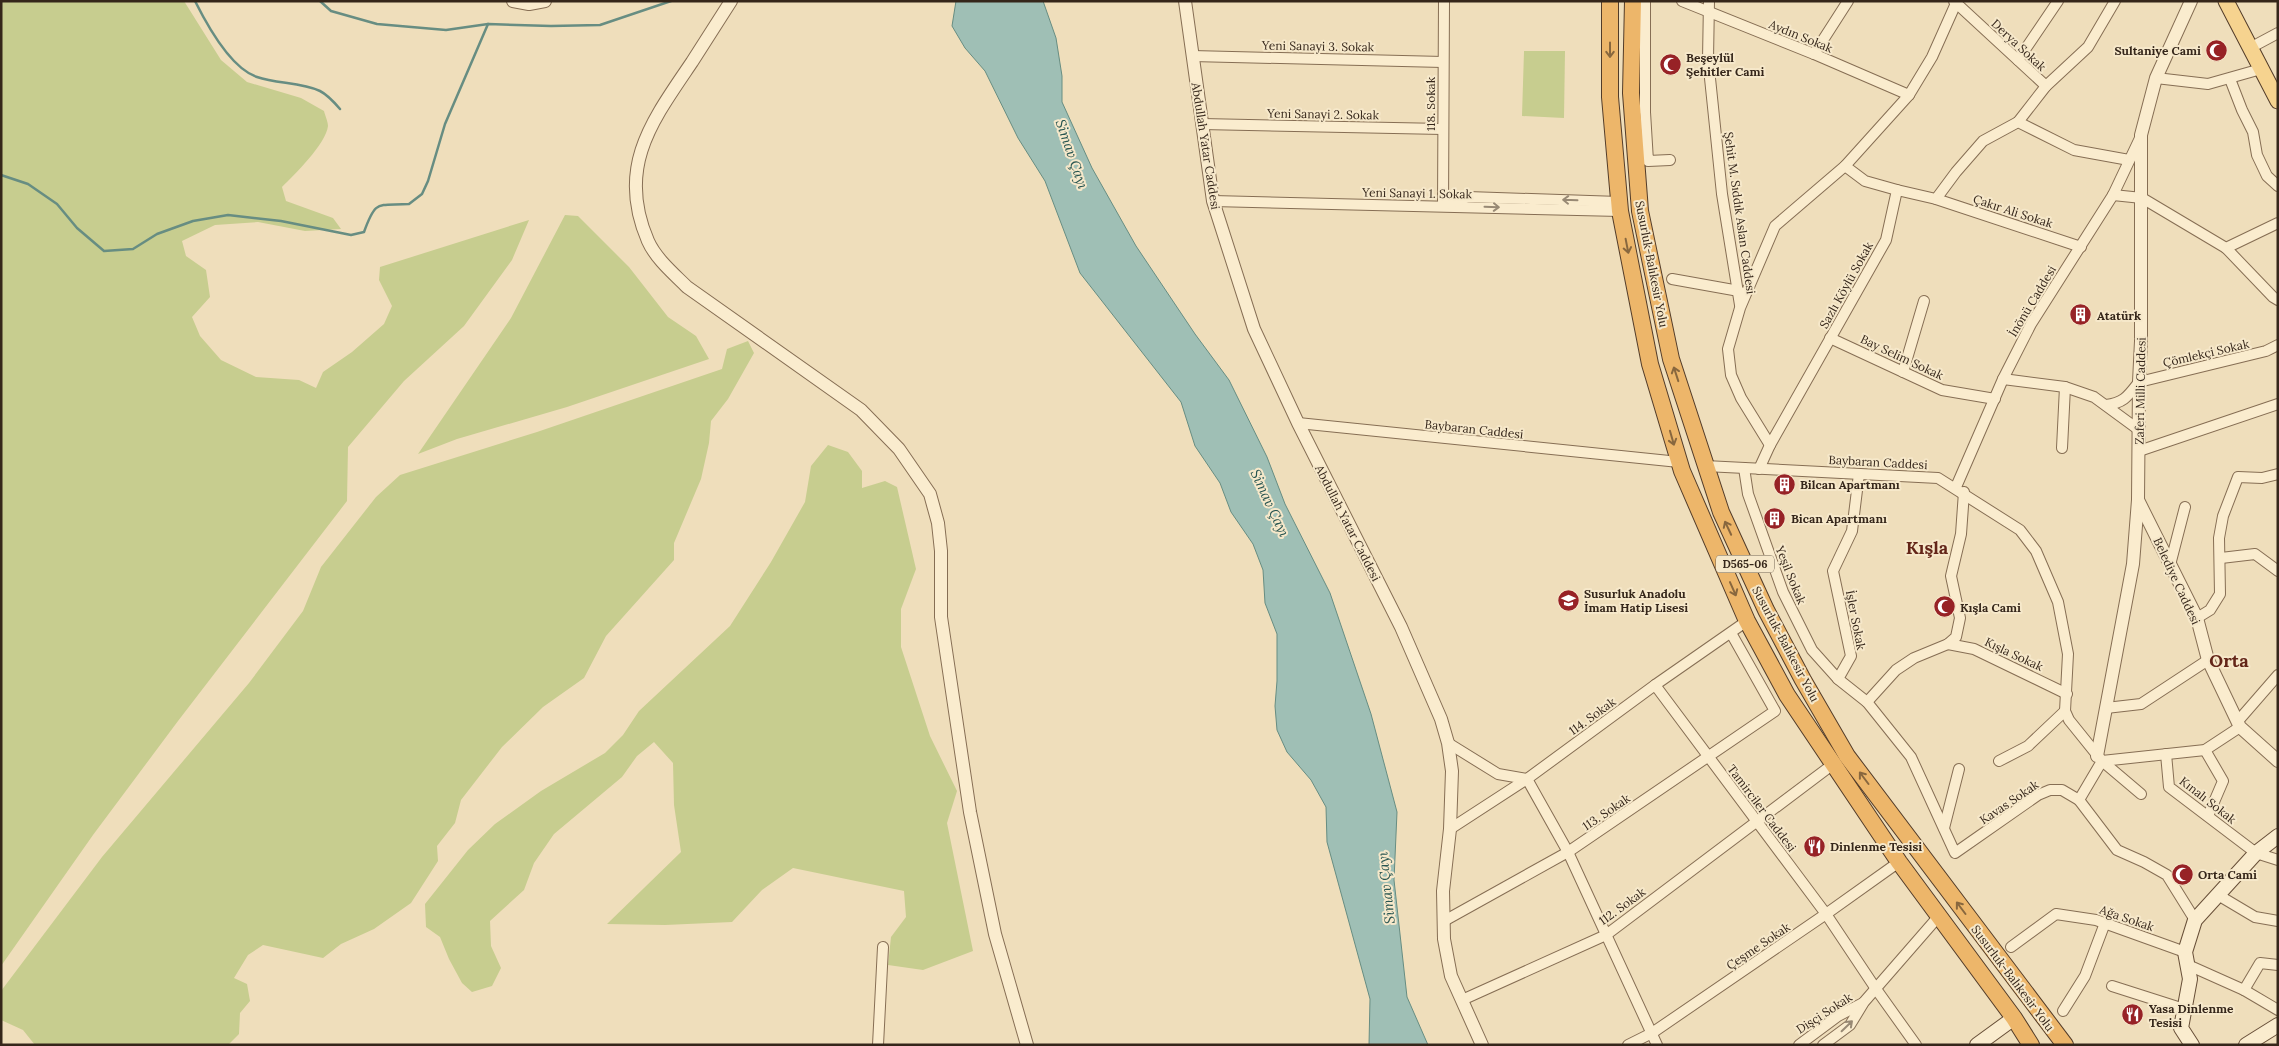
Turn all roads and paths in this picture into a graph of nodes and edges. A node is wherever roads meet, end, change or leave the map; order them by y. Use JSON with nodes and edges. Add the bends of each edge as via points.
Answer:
{"nodes":[{"id":1,"x":513,"y":1,"type":"edge"},
{"id":2,"x":545,"y":1,"type":"edge"},
{"id":3,"x":731,"y":1,"type":"edge"},
{"id":4,"x":1185,"y":1,"type":"edge"},
{"id":5,"x":1444,"y":1,"type":"edge"},
{"id":6,"x":1610,"y":1,"type":"edge"},
{"id":7,"x":1633,"y":1,"type":"edge"},
{"id":8,"x":1645,"y":1,"type":"edge"},
{"id":9,"x":1682,"y":1,"type":"edge"},
{"id":10,"x":1848,"y":1,"type":"edge"},
{"id":11,"x":2058,"y":1,"type":"edge"},
{"id":12,"x":2115,"y":1,"type":"edge"},
{"id":13,"x":2190,"y":1,"type":"edge"},
{"id":14,"x":2226,"y":1,"type":"edge"},
{"id":15,"x":1956,"y":2,"type":"edge"},
{"id":16,"x":1709,"y":7,"type":"edge"},
{"id":17,"x":2278,"y":34,"type":"edge"},
{"id":18,"x":2250,"y":48,"type":"junction"},
{"id":19,"x":1814,"y":54,"type":"junction"},
{"id":20,"x":1192,"y":56,"type":"junction"},
{"id":21,"x":2018,"y":60,"type":"junction"},
{"id":22,"x":1443,"y":62,"type":"junction"},
{"id":23,"x":2261,"y":69,"type":"junction"},
{"id":24,"x":2156,"y":78,"type":"junction"},
{"id":25,"x":2230,"y":79,"type":"junction"},
{"id":26,"x":2046,"y":86,"type":"junction"},
{"id":27,"x":1909,"y":95,"type":"junction"},
{"id":28,"x":2278,"y":101,"type":"edge"},
{"id":29,"x":2018,"y":122,"type":"junction"},
{"id":30,"x":1202,"y":124,"type":"junction"},
{"id":31,"x":1443,"y":129,"type":"junction"},
{"id":32,"x":2141,"y":135,"type":"junction"},
{"id":33,"x":1670,"y":160,"type":"dead end"},
{"id":34,"x":2129,"y":160,"type":"junction"},
{"id":35,"x":1845,"y":166,"type":"junction"},
{"id":36,"x":2278,"y":186,"type":"edge"},
{"id":37,"x":1897,"y":190,"type":"junction"},
{"id":38,"x":2113,"y":195,"type":"junction"},
{"id":39,"x":2142,"y":198,"type":"junction"},
{"id":40,"x":1936,"y":199,"type":"junction"},
{"id":41,"x":1213,"y":201,"type":"junction"},
{"id":42,"x":1443,"y":206,"type":"junction"},
{"id":43,"x":1619,"y":207,"type":"junction"},
{"id":44,"x":2278,"y":223,"type":"edge"},
{"id":45,"x":2081,"y":246,"type":"junction"},
{"id":46,"x":2226,"y":248,"type":"junction"},
{"id":47,"x":1736,"y":272,"type":"junction"},
{"id":48,"x":1755,"y":274,"type":"junction"},
{"id":49,"x":1672,"y":279,"type":"dead end"},
{"id":50,"x":1739,"y":291,"type":"junction"},
{"id":51,"x":2278,"y":300,"type":"edge"},
{"id":52,"x":1924,"y":301,"type":"dead end"},
{"id":53,"x":1740,"y":308,"type":"junction"},
{"id":54,"x":1830,"y":338,"type":"junction"},
{"id":55,"x":2278,"y":346,"type":"edge"},
{"id":56,"x":1903,"y":372,"type":"junction"},
{"id":57,"x":2003,"y":379,"type":"junction"},
{"id":58,"x":2139,"y":382,"type":"junction"},
{"id":59,"x":2065,"y":387,"type":"junction"},
{"id":60,"x":1995,"y":399,"type":"junction"},
{"id":61,"x":2278,"y":404,"type":"edge"},
{"id":62,"x":2106,"y":405,"type":"junction"},
{"id":63,"x":1298,"y":423,"type":"junction"},
{"id":64,"x":2139,"y":430,"type":"junction"},
{"id":65,"x":1770,"y":445,"type":"junction"},
{"id":66,"x":2062,"y":448,"type":"dead end"},
{"id":67,"x":2140,"y":451,"type":"junction"},
{"id":68,"x":1679,"y":462,"type":"junction"},
{"id":69,"x":1705,"y":466,"type":"junction"},
{"id":70,"x":1744,"y":468,"type":"junction"},
{"id":71,"x":1758,"y":469,"type":"junction"},
{"id":72,"x":1859,"y":474,"type":"junction"},
{"id":73,"x":2278,"y":474,"type":"edge"},
{"id":74,"x":1960,"y":490,"type":"junction"},
{"id":75,"x":2138,"y":500,"type":"junction"},
{"id":76,"x":2185,"y":507,"type":"dead end"},
{"id":77,"x":2221,"y":558,"type":"junction"},
{"id":78,"x":2170,"y":565,"type":"junction"},
{"id":79,"x":2278,"y":571,"type":"edge"},
{"id":80,"x":2197,"y":618,"type":"junction"},
{"id":81,"x":1747,"y":621,"type":"junction"},
{"id":82,"x":1731,"y":633,"type":"junction"},
{"id":83,"x":1948,"y":644,"type":"junction"},
{"id":84,"x":2208,"y":660,"type":"junction"},
{"id":85,"x":2278,"y":675,"type":"edge"},
{"id":86,"x":1838,"y":679,"type":"junction"},
{"id":87,"x":1654,"y":685,"type":"junction"},
{"id":88,"x":2067,"y":694,"type":"junction"},
{"id":89,"x":1867,"y":702,"type":"junction"},
{"id":90,"x":2106,"y":708,"type":"junction"},
{"id":91,"x":2065,"y":711,"type":"junction"},
{"id":92,"x":2239,"y":724,"type":"junction"},
{"id":93,"x":1448,"y":743,"type":"junction"},
{"id":94,"x":2205,"y":750,"type":"junction"},
{"id":95,"x":2166,"y":754,"type":"junction"},
{"id":96,"x":1709,"y":758,"type":"junction"},
{"id":97,"x":2100,"y":758,"type":"junction"},
{"id":98,"x":1998,"y":761,"type":"dead end"},
{"id":99,"x":2278,"y":761,"type":"edge"},
{"id":100,"x":1832,"y":765,"type":"junction"},
{"id":101,"x":1959,"y":769,"type":"dead end"},
{"id":102,"x":1527,"y":779,"type":"junction"},
{"id":103,"x":2141,"y":794,"type":"dead end"},
{"id":104,"x":2079,"y":800,"type":"junction"},
{"id":105,"x":2208,"y":816,"type":"junction"},
{"id":106,"x":1756,"y":822,"type":"junction"},
{"id":107,"x":1944,"y":828,"type":"junction"},
{"id":108,"x":1450,"y":829,"type":"junction"},
{"id":109,"x":2278,"y":836,"type":"edge"},
{"id":110,"x":1568,"y":852,"type":"junction"},
{"id":111,"x":2256,"y":853,"type":"junction"},
{"id":112,"x":2278,"y":860,"type":"edge"},
{"id":113,"x":1899,"y":862,"type":"junction"},
{"id":114,"x":2218,"y":895,"type":"junction"},
{"id":115,"x":1826,"y":914,"type":"junction"},
{"id":116,"x":1938,"y":917,"type":"junction"},
{"id":117,"x":2195,"y":920,"type":"junction"},
{"id":118,"x":2278,"y":921,"type":"edge"},
{"id":119,"x":1444,"y":922,"type":"junction"},
{"id":120,"x":2105,"y":923,"type":"junction"},
{"id":121,"x":1606,"y":935,"type":"junction"},
{"id":122,"x":883,"y":947,"type":"dead end"},
{"id":123,"x":2011,"y":947,"type":"dead end"},
{"id":124,"x":2186,"y":958,"type":"junction"},
{"id":125,"x":2278,"y":965,"type":"edge"},
{"id":126,"x":2112,"y":986,"type":"dead end"},
{"id":127,"x":1876,"y":989,"type":"junction"},
{"id":128,"x":2244,"y":990,"type":"junction"},
{"id":129,"x":1462,"y":1000,"type":"junction"},
{"id":130,"x":1864,"y":1002,"type":"junction"},
{"id":131,"x":2063,"y":1010,"type":"dead end"},
{"id":132,"x":2184,"y":1010,"type":"junction"},
{"id":133,"x":2278,"y":1010,"type":"edge"},
{"id":134,"x":2014,"y":1018,"type":"junction"},
{"id":135,"x":2278,"y":1025,"type":"edge"},
{"id":136,"x":1652,"y":1033,"type":"junction"},
{"id":137,"x":878,"y":1045,"type":"edge"},
{"id":138,"x":1027,"y":1045,"type":"edge"},
{"id":139,"x":1482,"y":1045,"type":"edge"},
{"id":140,"x":1628,"y":1045,"type":"edge"},
{"id":141,"x":1657,"y":1045,"type":"edge"},
{"id":142,"x":1798,"y":1045,"type":"edge"},
{"id":143,"x":1824,"y":1045,"type":"edge"},
{"id":144,"x":1916,"y":1045,"type":"edge"},
{"id":145,"x":1977,"y":1045,"type":"edge"},
{"id":146,"x":2031,"y":1045,"type":"edge"},
{"id":147,"x":2065,"y":1045,"type":"edge"},
{"id":148,"x":2192,"y":1045,"type":"edge"},
{"id":149,"x":2246,"y":1045,"type":"edge"}],
"edges":[{"from":1,"to":2,"type":"street","via":[[529,4]]},
{"from":3,"to":138,"type":"street","via":[[654,117],[644,142],[636,168],[635,194],[648,242],[687,287],[861,410],[899,449],[930,494],[941,551],[941,616],[949,681],[970,812],[995,934]]},
{"from":4,"to":20,"type":"street","name":"Abdullah Yatar Caddesi"},
{"from":5,"to":22,"type":"street","name":"118. Sokak"},
{"from":6,"to":43,"type":"highway","name":"Susurluk-Balıkesir Yolu","number":"D565-06","one_way":true,"via":[[1610,97]]},
{"from":69,"to":7,"type":"highway","name":"Susurluk-Balıkesir Yolu","number":"D565-06","one_way":true,"via":[[1671,359],[1640,210],[1631,93]]},
{"from":8,"to":33,"type":"street","via":[[1648,161]]},
{"from":9,"to":16,"type":"street","name":"Aydın Sokak"},
{"from":10,"to":19,"type":"street"},
{"from":11,"to":21,"type":"street"},
{"from":12,"to":26,"type":"street","via":[[2088,48]]},
{"from":13,"to":24,"type":"street","name":"Zaferi Milli Caddesi"},
{"from":14,"to":18,"type":"main road"},
{"from":15,"to":21,"type":"street","name":"Derya Sokak"},
{"from":15,"to":27,"type":"street","via":[[1932,58]]},
{"from":16,"to":19,"type":"street","name":"Aydın Sokak"},
{"from":16,"to":47,"type":"street","name":"Şehit M. Sıddık Aslan Caddesi","via":[[1708,59],[1722,194]]},
{"from":17,"to":18,"type":"street"},
{"from":18,"to":23,"type":"main road"},
{"from":19,"to":27,"type":"street","name":"Aydın Sokak"},
{"from":20,"to":22,"type":"street","name":"Yeni Sanayi 3. Sokak"},
{"from":20,"to":30,"type":"street","name":"Abdullah Yatar Caddesi"},
{"from":21,"to":26,"type":"street","name":"Derya Sokak"},
{"from":22,"to":31,"type":"street","name":"118. Sokak"},
{"from":23,"to":25,"type":"street"},
{"from":23,"to":28,"type":"main road"},
{"from":24,"to":25,"type":"street","via":[[2208,84]]},
{"from":24,"to":32,"type":"street","name":"Zaferi Milli Caddesi"},
{"from":25,"to":36,"type":"street","via":[[2253,132],[2257,155],[2267,176]]},
{"from":26,"to":29,"type":"street"},
{"from":27,"to":35,"type":"street"},
{"from":29,"to":34,"type":"street","via":[[2074,150]]},
{"from":29,"to":40,"type":"street","via":[[1983,141]]},
{"from":30,"to":31,"type":"street","name":"Yeni Sanayi 2. Sokak"},
{"from":30,"to":41,"type":"street","name":"Abdullah Yatar Caddesi"},
{"from":31,"to":42,"type":"street","name":"118. Sokak"},
{"from":32,"to":34,"type":"street","name":"İnönü Caddesi"},
{"from":32,"to":39,"type":"street","name":"Zaferi Milli Caddesi"},
{"from":34,"to":38,"type":"street","name":"İnönü Caddesi"},
{"from":35,"to":37,"type":"street","via":[[1865,181]]},
{"from":35,"to":48,"type":"street","via":[[1775,226]]},
{"from":37,"to":40,"type":"street"},
{"from":37,"to":54,"type":"street","name":"Sazlı Köylü Sokak","via":[[1886,240]]},
{"from":38,"to":39,"type":"street"},
{"from":38,"to":45,"type":"street","name":"İnönü Caddesi"},
{"from":39,"to":46,"type":"street"},
{"from":39,"to":58,"type":"street","name":"Zaferi Milli Caddesi"},
{"from":40,"to":45,"type":"street","name":"Çakır Ali Sokak"},
{"from":41,"to":42,"type":"street","name":"Yeni Sanayi 1. Sokak"},
{"from":41,"to":63,"type":"street","name":"Abdullah Yatar Caddesi","via":[[1254,329]]},
{"from":42,"to":43,"type":"street","via":[[1468,197]]},
{"from":43,"to":68,"type":"highway","name":"Susurluk-Balıkesir Yolu","number":"D565-06","one_way":true,"via":[[1650,364]]},
{"from":44,"to":46,"type":"street"},
{"from":45,"to":57,"type":"street","name":"İnönü Caddesi","via":[[2030,324]]},
{"from":46,"to":51,"type":"street"},
{"from":47,"to":48,"type":"street"},
{"from":47,"to":50,"type":"street","name":"Şehit M. Sıddık Aslan Caddesi"},
{"from":48,"to":53,"type":"street"},
{"from":49,"to":50,"type":"street"},
{"from":50,"to":53,"type":"street","name":"Şehit M. Sıddık Aslan Caddesi"},
{"from":52,"to":56,"type":"street"},
{"from":53,"to":65,"type":"street","via":[[1728,349],[1731,375]]},
{"from":54,"to":56,"type":"street","name":"Bay Selim Sokak"},
{"from":54,"to":65,"type":"street","name":"Sazlı Köylü Sokak"},
{"from":55,"to":58,"type":"street","name":"Çömlekçi Sokak","via":[[2266,352]]},
{"from":56,"to":60,"type":"street","name":"Bay Selim Sokak","via":[[1942,390]]},
{"from":57,"to":59,"type":"street"},
{"from":57,"to":60,"type":"street","name":"İnönü Caddesi"},
{"from":58,"to":62,"type":"street","via":[[2118,404]]},
{"from":58,"to":64,"type":"street","name":"Zaferi Milli Caddesi"},
{"from":59,"to":62,"type":"street","via":[[2094,397]]},
{"from":59,"to":66,"type":"street"},
{"from":60,"to":74,"type":"street","name":"İnönü Caddesi"},
{"from":61,"to":67,"type":"street"},
{"from":62,"to":64,"type":"street"},
{"from":63,"to":68,"type":"street","name":"Baybaran Caddesi"},
{"from":63,"to":93,"type":"street","name":"Abdullah Yatar Caddesi","via":[[1401,627],[1441,719]]},
{"from":64,"to":67,"type":"street","name":"Zaferi Milli Caddesi"},
{"from":65,"to":71,"type":"street","name":"Sazlı Köylü Sokak"},
{"from":67,"to":75,"type":"street","name":"Zaferi Milli Caddesi"},
{"from":68,"to":81,"type":"highway","name":"Susurluk-Balıkesir Yolu","number":"D565-06","one_way":true},
{"from":69,"to":70,"type":"street","name":"Baybaran Caddesi"},
{"from":147,"to":69,"type":"highway","name":"Susurluk-Balıkesir Yolu","number":"D565-06","one_way":true,"via":[[1847,756],[1766,610],[1721,512]]},
{"from":70,"to":71,"type":"street","name":"Baybaran Caddesi"},
{"from":70,"to":86,"type":"street","name":"Yeşil Sokak","via":[[1748,494],[1783,592],[1812,650]]},
{"from":71,"to":72,"type":"street","name":"Baybaran Caddesi"},
{"from":72,"to":74,"type":"street","name":"Baybaran Caddesi","via":[[1938,478]]},
{"from":72,"to":86,"type":"street","name":"İşler Sokak","via":[[1852,531],[1834,571],[1851,656]]},
{"from":73,"to":77,"type":"street","via":[[2262,478],[2238,477],[2223,516],[2219,538]]},
{"from":74,"to":83,"type":"street","name":"İnönü Caddesi","via":[[1961,534],[1951,576],[1960,618],[1956,637]]},
{"from":74,"to":88,"type":"street","name":"Baybaran Caddesi","via":[[2020,530],[2036,551],[2058,602],[2068,654]]},
{"from":75,"to":78,"type":"street","name":"Belediye Caddesi"},
{"from":75,"to":90,"type":"street","name":"Zaferi Milli Caddesi","via":[[2133,564]]},
{"from":76,"to":78,"type":"street"},
{"from":77,"to":79,"type":"street","via":[[2255,554]]},
{"from":77,"to":80,"type":"street","via":[[2220,594],[2210,610]]},
{"from":78,"to":80,"type":"street","name":"Belediye Caddesi"},
{"from":80,"to":84,"type":"street","name":"Belediye Caddesi"},
{"from":81,"to":82,"type":"street","name":"114. Sokak"},
{"from":81,"to":100,"type":"highway","name":"Susurluk-Balıkesir Yolu","number":"D565-06","via":[[1787,695]]},
{"from":82,"to":87,"type":"street","name":"114. Sokak"},
{"from":82,"to":96,"type":"street","name":"113. Sokak","via":[[1775,711]]},
{"from":83,"to":88,"type":"street","name":"Kışla Sokak","via":[[1981,652]]},
{"from":83,"to":89,"type":"street","via":[[1914,658],[1896,670]]},
{"from":84,"to":90,"type":"street","via":[[2141,704]]},
{"from":84,"to":92,"type":"street","name":"Belediye Caddesi"},
{"from":85,"to":92,"type":"street"},
{"from":86,"to":89,"type":"street"},
{"from":87,"to":96,"type":"street","name":"Tamirciler Caddesi"},
{"from":87,"to":102,"type":"street","name":"114. Sokak"},
{"from":88,"to":91,"type":"street","name":"Baybaran Caddesi"},
{"from":89,"to":107,"type":"street","via":[[1911,758]]},
{"from":90,"to":97,"type":"street","name":"Zaferi Milli Caddesi"},
{"from":91,"to":97,"type":"street"},
{"from":91,"to":98,"type":"street","via":[[2028,746]]},
{"from":92,"to":94,"type":"street"},
{"from":92,"to":99,"type":"street","name":"Belediye Caddesi"},
{"from":93,"to":102,"type":"street","via":[[1498,774]]},
{"from":93,"to":108,"type":"street","name":"Abdullah Yatar Caddesi","via":[[1452,771]]},
{"from":94,"to":95,"type":"street"},
{"from":94,"to":105,"type":"street","via":[[2223,781]]},
{"from":95,"to":97,"type":"street"},
{"from":95,"to":105,"type":"street","name":"Kınalı Sokak","via":[[2169,787]]},
{"from":96,"to":106,"type":"street","name":"Tamirciler Caddesi"},
{"from":96,"to":110,"type":"street","name":"113. Sokak"},
{"from":97,"to":103,"type":"street"},
{"from":97,"to":104,"type":"street"},
{"from":100,"to":106,"type":"street","name":"112. Sokak"},
{"from":100,"to":113,"type":"highway","name":"Susurluk-Balıkesir Yolu","number":"D565-06"},
{"from":101,"to":107,"type":"street"},
{"from":102,"to":108,"type":"street","name":"114. Sokak"},
{"from":102,"to":110,"type":"street"},
{"from":104,"to":107,"type":"street","name":"Kavas Sokak","via":[[2062,790],[2038,795],[1955,853]]},
{"from":104,"to":117,"type":"street","via":[[2116,850],[2167,875]]},
{"from":105,"to":111,"type":"street","name":"Kınalı Sokak"},
{"from":106,"to":115,"type":"street","name":"Tamirciler Caddesi"},
{"from":106,"to":121,"type":"street","name":"112. Sokak"},
{"from":108,"to":119,"type":"street","name":"Abdullah Yatar Caddesi","via":[[1443,891]]},
{"from":109,"to":111,"type":"main road"},
{"from":110,"to":119,"type":"street","name":"113. Sokak"},
{"from":110,"to":121,"type":"street"},
{"from":111,"to":112,"type":"street","name":"Kınalı Sokak"},
{"from":111,"to":114,"type":"main road"},
{"from":113,"to":115,"type":"street","name":"Çeşme Sokak"},
{"from":113,"to":116,"type":"highway","name":"Susurluk-Balıkesir Yolu","number":"D565-06"},
{"from":114,"to":117,"type":"main road"},
{"from":114,"to":118,"type":"street","via":[[2255,916]]},
{"from":115,"to":127,"type":"street","name":"Tamirciler Caddesi"},
{"from":115,"to":136,"type":"street","name":"Çeşme Sokak"},
{"from":116,"to":127,"type":"street"},
{"from":116,"to":134,"type":"highway","name":"Susurluk-Balıkesir Yolu","number":"D565-06"},
{"from":117,"to":124,"type":"main road"},
{"from":119,"to":129,"type":"street","name":"Abdullah Yatar Caddesi","via":[[1451,976]]},
{"from":120,"to":123,"type":"street","name":"Ağa Sokak","via":[[2056,914]]},
{"from":120,"to":124,"type":"street","name":"Ağa Sokak"},
{"from":120,"to":131,"type":"street","via":[[2085,976]]},
{"from":121,"to":129,"type":"street","name":"112. Sokak"},
{"from":121,"to":136,"type":"street"},
{"from":122,"to":137,"type":"street"},
{"from":124,"to":128,"type":"street","name":"Ağa Sokak"},
{"from":124,"to":132,"type":"main road","via":[[2190,979]]},
{"from":125,"to":128,"type":"street","via":[[2260,963]]},
{"from":126,"to":132,"type":"street"},
{"from":127,"to":130,"type":"street"},
{"from":127,"to":144,"type":"street","name":"Tamirciler Caddesi"},
{"from":128,"to":133,"type":"street","name":"Ağa Sokak"},
{"from":129,"to":139,"type":"street","name":"Abdullah Yatar Caddesi"},
{"from":130,"to":142,"type":"street","name":"Dişçi Sokak"},
{"from":143,"to":130,"type":"street","name":"Dişçi Sokak","one_way":true,"via":[[1850,1026]]},
{"from":132,"to":148,"type":"main road","via":[[2181,1028]]},
{"from":134,"to":145,"type":"main road"},
{"from":134,"to":146,"type":"highway","name":"Susurluk-Balıkesir Yolu","number":"D565-06"},
{"from":135,"to":149,"type":"main road"},
{"from":136,"to":140,"type":"street","name":"Çeşme Sokak"},
{"from":136,"to":141,"type":"street"}]}
